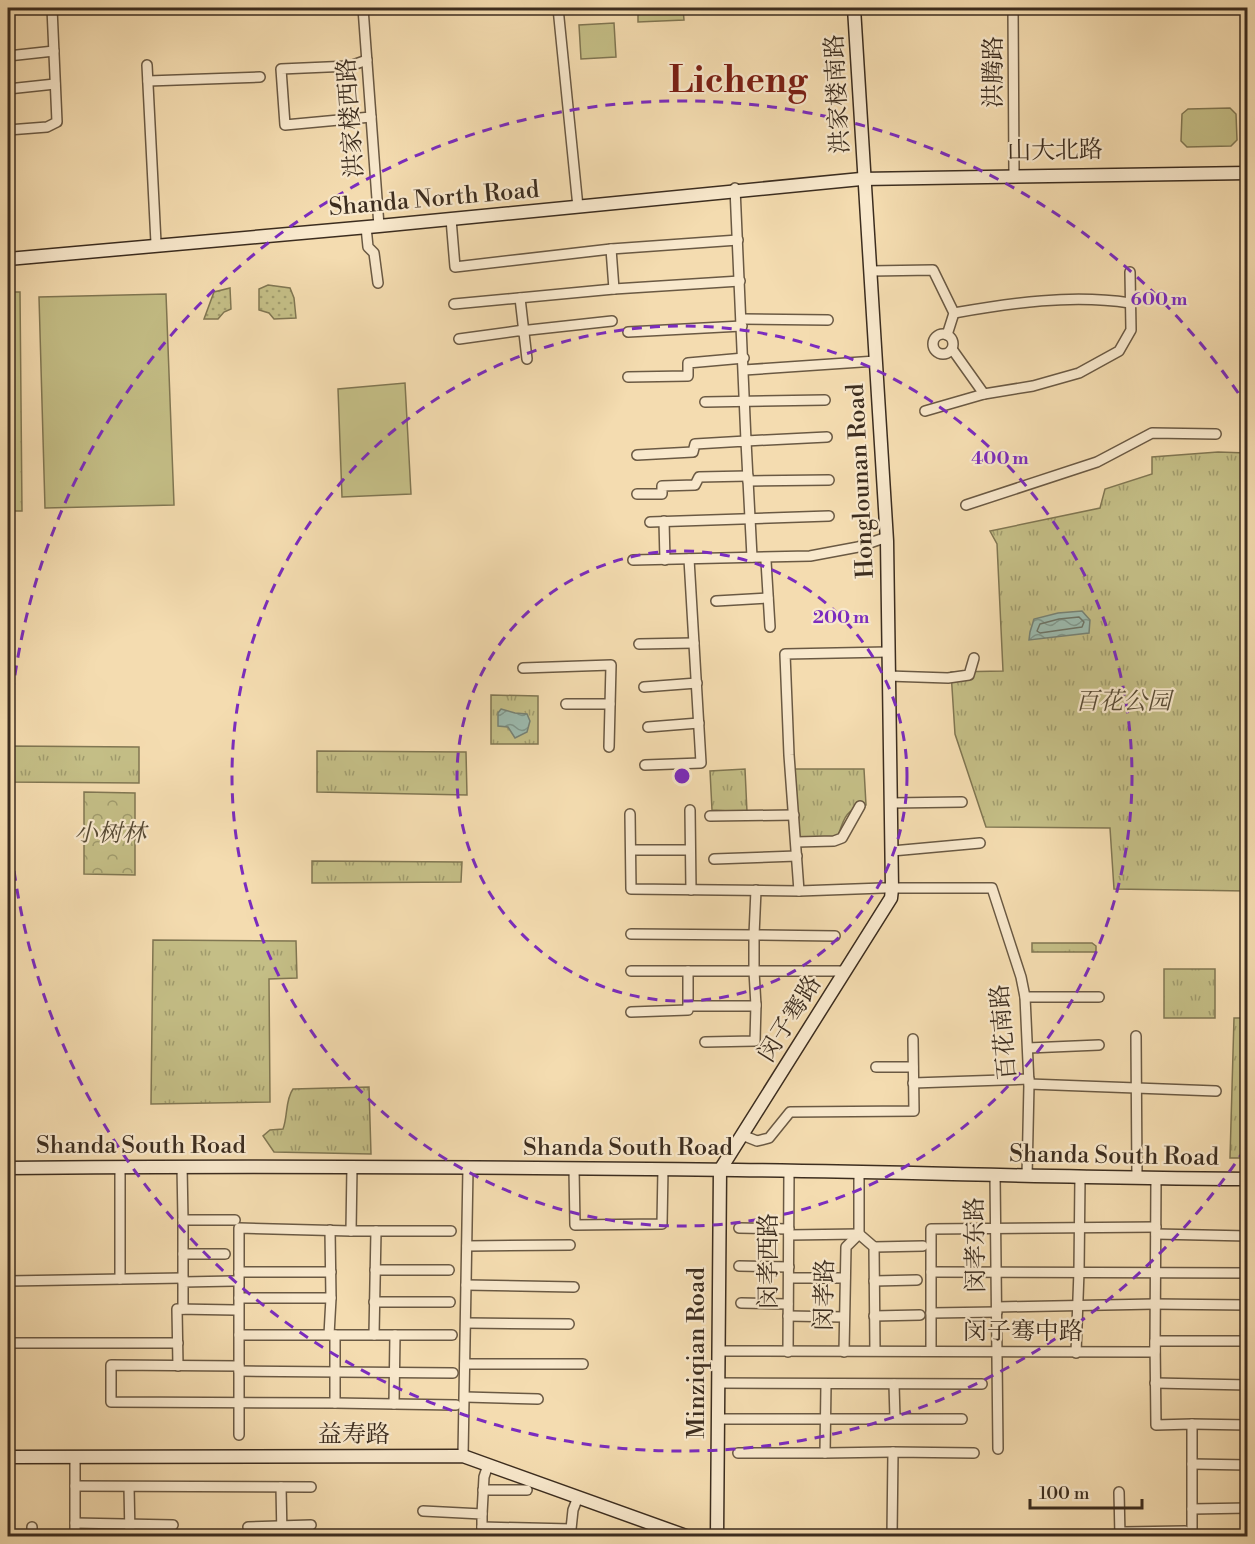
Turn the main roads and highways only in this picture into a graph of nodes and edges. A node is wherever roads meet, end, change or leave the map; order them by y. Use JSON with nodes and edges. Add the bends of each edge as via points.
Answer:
{"nodes":[{"id":1,"x":854,"y":8,"type":"edge"},
{"id":2,"x":1248,"y":171,"type":"edge"},
{"id":3,"x":864,"y":177,"type":"junction"},
{"id":4,"x":578,"y":205,"type":"junction"},
{"id":5,"x":374,"y":225,"type":"junction"},
{"id":6,"x":8,"y":258,"type":"edge"},
{"id":7,"x":892,"y":889,"type":"joint"},
{"id":8,"x":8,"y":1168,"type":"edge"},
{"id":9,"x":720,"y":1170,"type":"junction"},
{"id":10,"x":1248,"y":1179,"type":"edge"},
{"id":11,"x":8,"y":1457,"type":"edge"},
{"id":12,"x":686,"y":1536,"type":"edge"},
{"id":13,"x":717,"y":1536,"type":"edge"}],
"edges":[{"from":1,"to":3,"type":"main road","name":"洪家楼南路"},
{"from":2,"to":3,"type":"main road","name":"山大北路"},
{"from":2,"to":3,"type":"main road","name":"山大北路"},
{"from":3,"to":4,"type":"main road","name":"Shanda North Road"},
{"from":3,"to":7,"type":"main road","name":"Honglounan Road","via":[[887,539]]},
{"from":4,"to":5,"type":"main road","name":"Shanda North Road"},
{"from":4,"to":5,"type":"main road","name":"Shanda North Road"},
{"from":5,"to":6,"type":"main road","name":"Shanda North Road"},
{"from":5,"to":6,"type":"main road","name":"Shanda North Road"},
{"from":7,"to":9,"type":"main road","name":"闵子骞路","via":[[891,898]]},
{"from":8,"to":9,"type":"main road","name":"Shanda South Road"},
{"from":9,"to":10,"type":"main road","name":"Shanda South Road"},
{"from":9,"to":13,"type":"main road","name":"Minziqian Road"},
{"from":11,"to":12,"type":"main road","name":"益寿路","via":[[464,1456]]}]}
